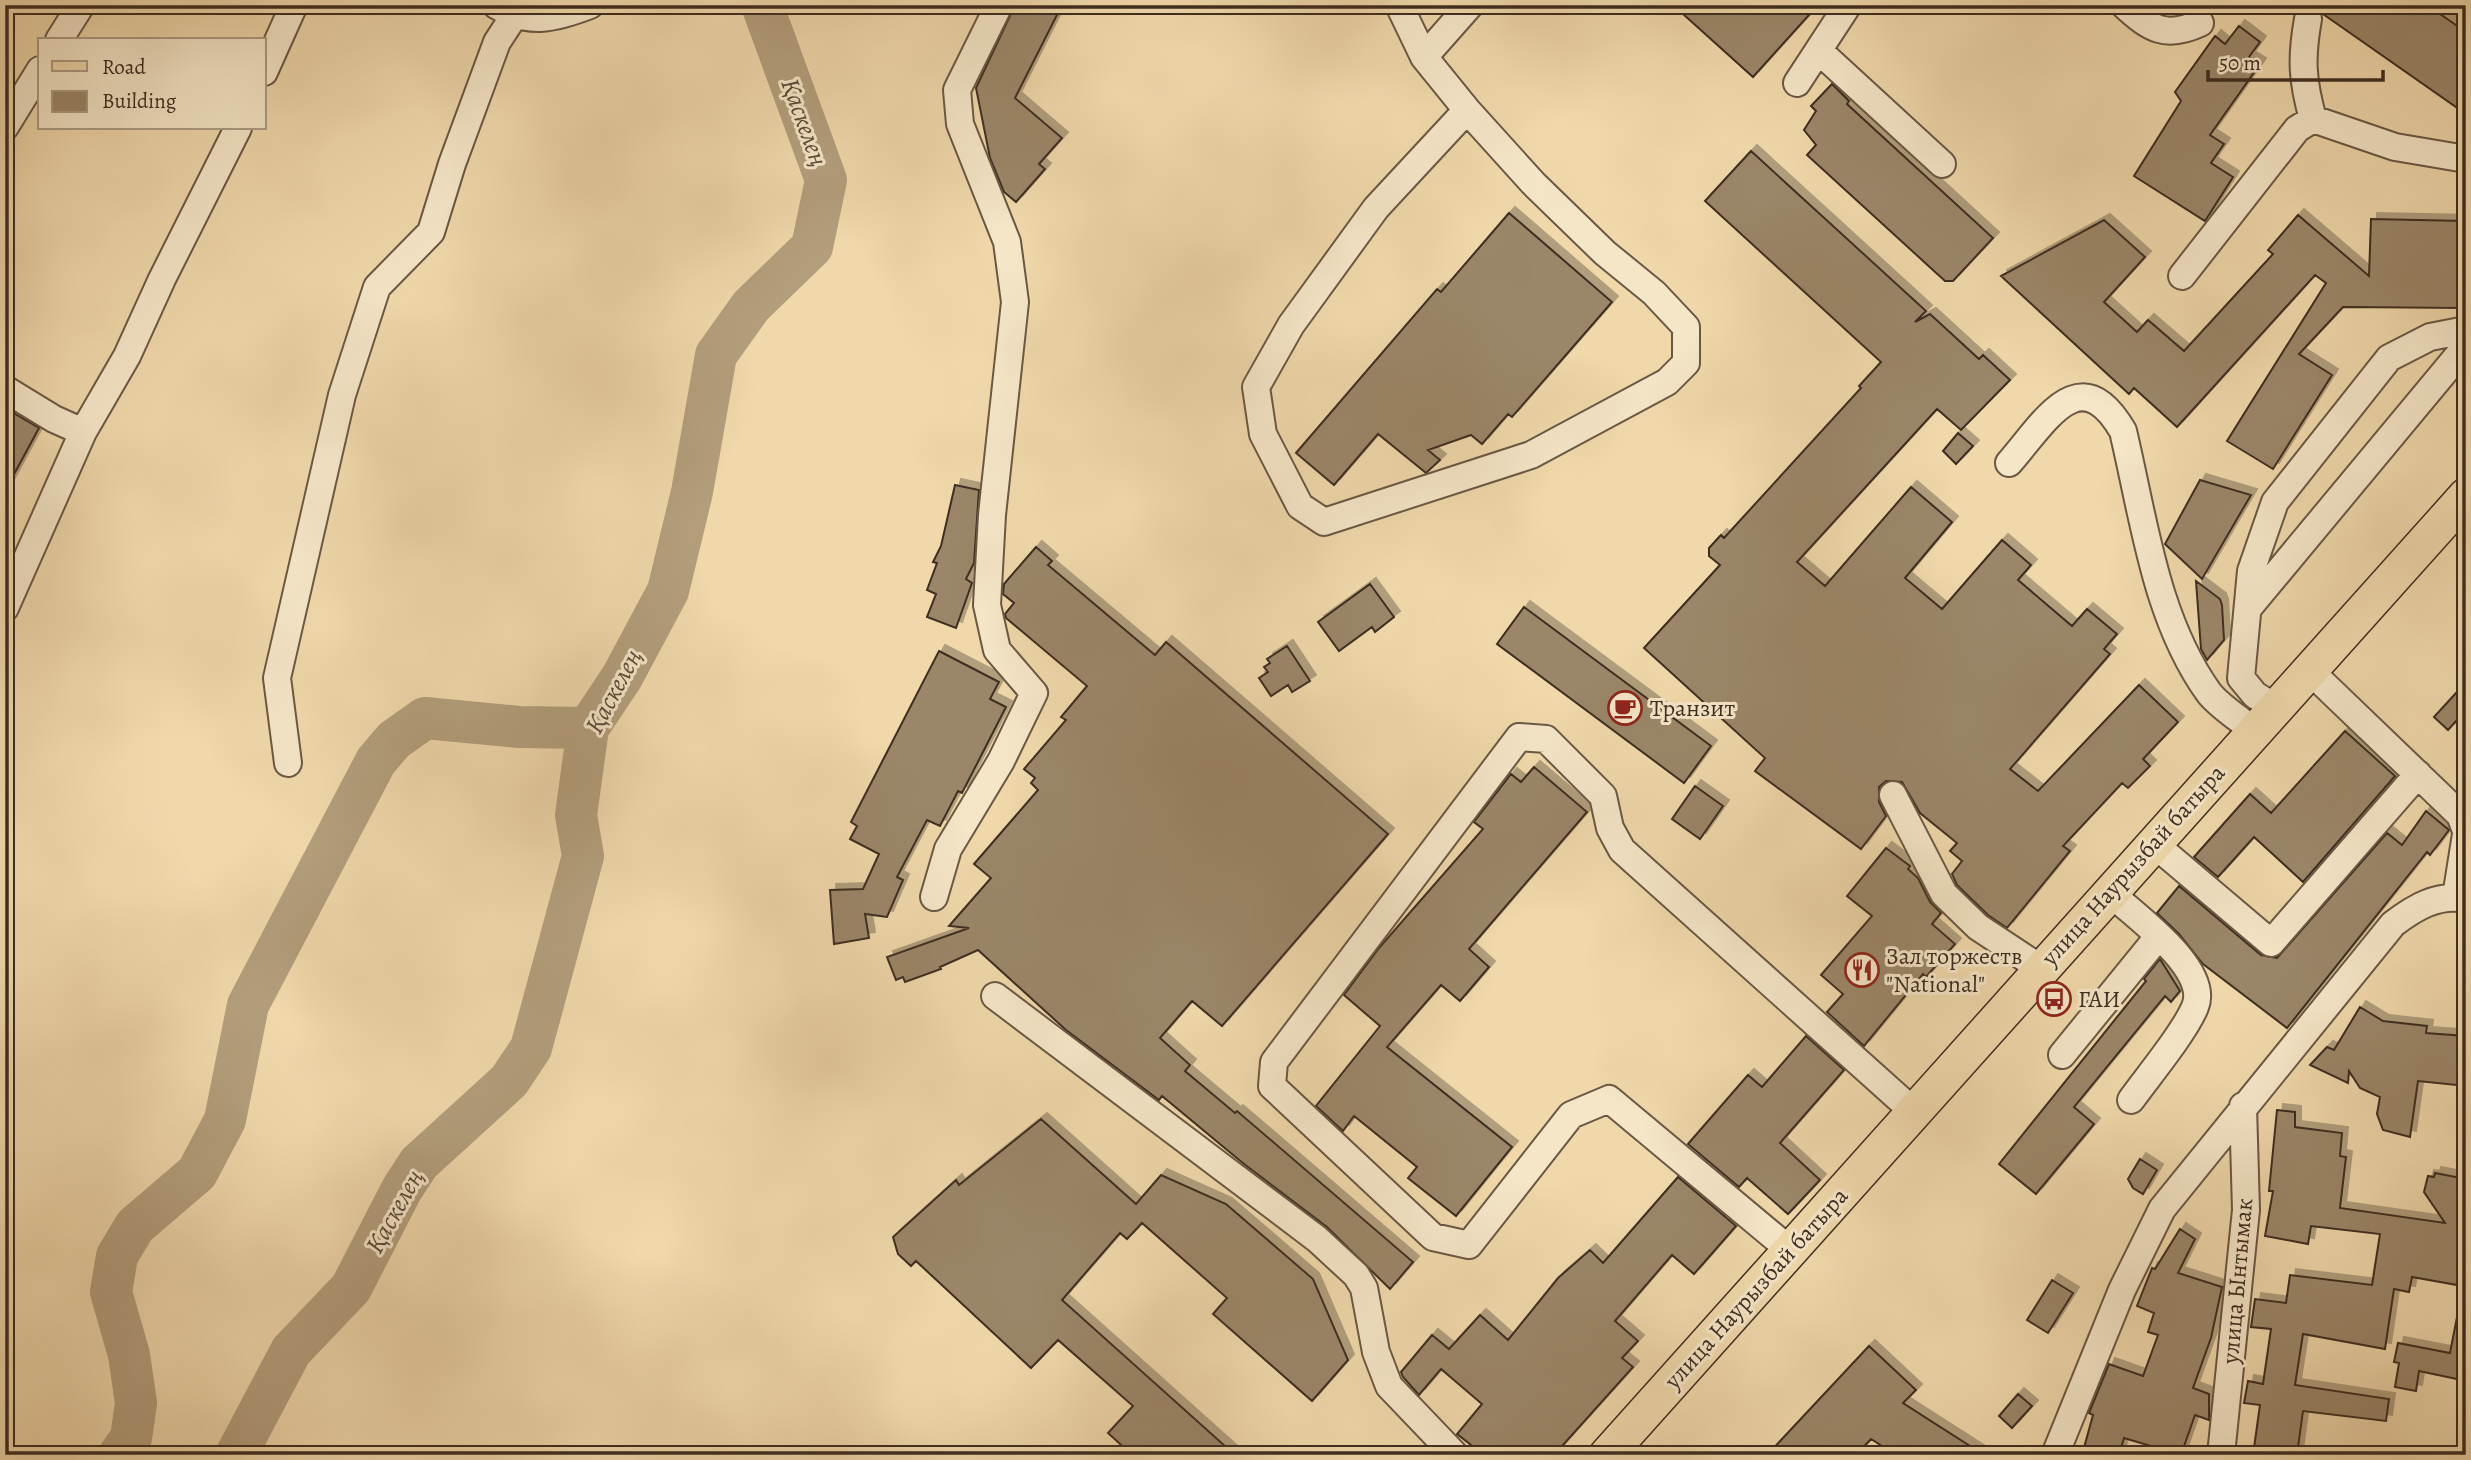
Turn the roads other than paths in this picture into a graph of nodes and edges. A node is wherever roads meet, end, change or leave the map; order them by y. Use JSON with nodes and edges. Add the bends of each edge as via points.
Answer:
{"nodes":[{"id":1,"x":81,"y":5,"type":"edge"},
{"id":2,"x":294,"y":5,"type":"edge"},
{"id":3,"x":590,"y":5,"type":"edge"},
{"id":4,"x":999,"y":5,"type":"edge"},
{"id":5,"x":1399,"y":5,"type":"edge"},
{"id":6,"x":1470,"y":5,"type":"edge"},
{"id":7,"x":1848,"y":5,"type":"edge"},
{"id":8,"x":2124,"y":5,"type":"edge"},
{"id":9,"x":505,"y":11,"type":"edge"},
{"id":10,"x":2308,"y":19,"type":"dead end"},
{"id":11,"x":2200,"y":23,"type":"dead end"},
{"id":12,"x":60,"y":38,"type":"edge"},
{"id":13,"x":1819,"y":51,"type":"junction"},
{"id":14,"x":1424,"y":57,"type":"junction"},
{"id":15,"x":266,"y":68,"type":"edge"},
{"id":16,"x":38,"y":73,"type":"edge"},
{"id":17,"x":1797,"y":83,"type":"dead end"},
{"id":18,"x":1467,"y":110,"type":"junction"},
{"id":19,"x":2313,"y":119,"type":"junction"},
{"id":20,"x":5,"y":127,"type":"edge"},
{"id":21,"x":237,"y":130,"type":"edge"},
{"id":22,"x":2466,"y":159,"type":"edge"},
{"id":23,"x":1941,"y":164,"type":"dead end"},
{"id":24,"x":2182,"y":276,"type":"dead end"},
{"id":25,"x":2466,"y":330,"type":"edge"},
{"id":26,"x":2466,"y":346,"type":"edge"},
{"id":27,"x":5,"y":388,"type":"edge"},
{"id":28,"x":83,"y":432,"type":"junction"},
{"id":29,"x":2009,"y":463,"type":"dead end"},
{"id":30,"x":2466,"y":496,"type":"edge"},
{"id":31,"x":2250,"y":606,"type":"junction"},
{"id":32,"x":5,"y":608,"type":"edge"},
{"id":33,"x":2309,"y":670,"type":"junction"},
{"id":34,"x":2264,"y":719,"type":"junction"},
{"id":35,"x":288,"y":763,"type":"dead end"},
{"id":36,"x":2418,"y":774,"type":"junction"},
{"id":37,"x":1894,"y":795,"type":"dead end"},
{"id":38,"x":2466,"y":833,"type":"edge"},
{"id":39,"x":2153,"y":843,"type":"junction"},
{"id":40,"x":2109,"y":892,"type":"junction"},
{"id":41,"x":934,"y":897,"type":"dead end"},
{"id":42,"x":2461,"y":898,"type":"edge"},
{"id":43,"x":2158,"y":937,"type":"junction"},
{"id":44,"x":2040,"y":968,"type":"junction"},
{"id":45,"x":995,"y":996,"type":"dead end"},
{"id":46,"x":2062,"y":1055,"type":"dead end"},
{"id":47,"x":2131,"y":1100,"type":"dead end"},
{"id":48,"x":2243,"y":1106,"type":"junction"},
{"id":49,"x":1913,"y":1111,"type":"junction"},
{"id":50,"x":1791,"y":1251,"type":"junction"},
{"id":51,"x":1455,"y":1455,"type":"edge"},
{"id":52,"x":1607,"y":1455,"type":"edge"},
{"id":53,"x":2055,"y":1455,"type":"edge"},
{"id":54,"x":2221,"y":1455,"type":"edge"}],
"edges":[{"from":1,"to":12,"type":"street"},
{"from":2,"to":15,"type":"street"},
{"from":3,"to":9,"type":"street","via":[[548,20]]},
{"from":4,"to":41,"type":"street","via":[[957,90],[960,124],[1007,242],[1016,302],[986,605],[997,650],[1034,694],[1001,761],[948,849]]},
{"from":5,"to":14,"type":"street"},
{"from":6,"to":14,"type":"street"},
{"from":7,"to":13,"type":"street"},
{"from":8,"to":11,"type":"street","via":[[2148,27],[2181,32]]},
{"from":9,"to":35,"type":"street","via":[[431,232],[377,287],[342,395],[277,678]]},
{"from":10,"to":19,"type":"street","via":[[2302,83]]},
{"from":13,"to":17,"type":"street"},
{"from":13,"to":23,"type":"street"},
{"from":14,"to":18,"type":"street"},
{"from":16,"to":20,"type":"street"},
{"from":18,"to":18,"type":"street","via":[[1376,208],[1291,325],[1256,387],[1263,433],[1300,506],[1324,522],[1531,455],[1667,382],[1686,363],[1686,327],[1533,183]]},
{"from":19,"to":22,"type":"street","via":[[2395,147]]},
{"from":19,"to":24,"type":"street","via":[[2297,129]]},
{"from":21,"to":28,"type":"street","via":[[127,356]]},
{"from":25,"to":31,"type":"street","via":[[2430,337],[2389,358],[2292,481],[2276,502],[2251,571]]},
{"from":26,"to":31,"type":"street"},
{"from":27,"to":28,"type":"street"},
{"from":28,"to":32,"type":"street"},
{"from":29,"to":34,"type":"street","via":[[2051,414],[2073,398],[2083,395],[2110,409],[2123,431],[2174,632],[2210,695]]},
{"from":30,"to":33,"type":"main road","name":"улица Наурызбай батыра"},
{"from":31,"to":34,"type":"street","via":[[2242,678]]},
{"from":33,"to":34,"type":"main road","name":"улица Наурызбай батыра"},
{"from":33,"to":36,"type":"street"},
{"from":34,"to":39,"type":"main road","name":"улица Наурызбай батыра"},
{"from":36,"to":38,"type":"street","via":[[2460,815]]},
{"from":36,"to":39,"type":"street","via":[[2271,943]]},
{"from":37,"to":44,"type":"street","via":[[1944,894],[1978,927]]},
{"from":38,"to":42,"type":"street"},
{"from":39,"to":40,"type":"main road","name":"улица Наурызбай батыра"},
{"from":40,"to":43,"type":"street"},
{"from":40,"to":44,"type":"main road","name":"улица Наурызбай батыра"},
{"from":42,"to":48,"type":"street","via":[[2419,905],[2393,924]]},
{"from":43,"to":46,"type":"street"},
{"from":43,"to":47,"type":"street","via":[[2183,959],[2196,981],[2196,1005]]},
{"from":44,"to":49,"type":"main road","name":"улица Наурызбай батыра"},
{"from":45,"to":51,"type":"street","via":[[1317,1238],[1356,1275],[1364,1288],[1376,1352],[1389,1386]]},
{"from":48,"to":53,"type":"street","via":[[2162,1209],[2122,1290]]},
{"from":48,"to":54,"type":"street","name":"улица Ынтымак","via":[[2246,1210]]},
{"from":49,"to":50,"type":"main road","name":"улица Наурызбай батыра"},
{"from":49,"to":50,"type":"street","via":[[1622,850],[1610,828],[1603,796],[1546,739],[1519,737],[1274,1062],[1272,1086],[1433,1237],[1469,1245],[1571,1115],[1609,1099]]},
{"from":50,"to":52,"type":"main road","name":"улица Наурызбай батыра"}]}
